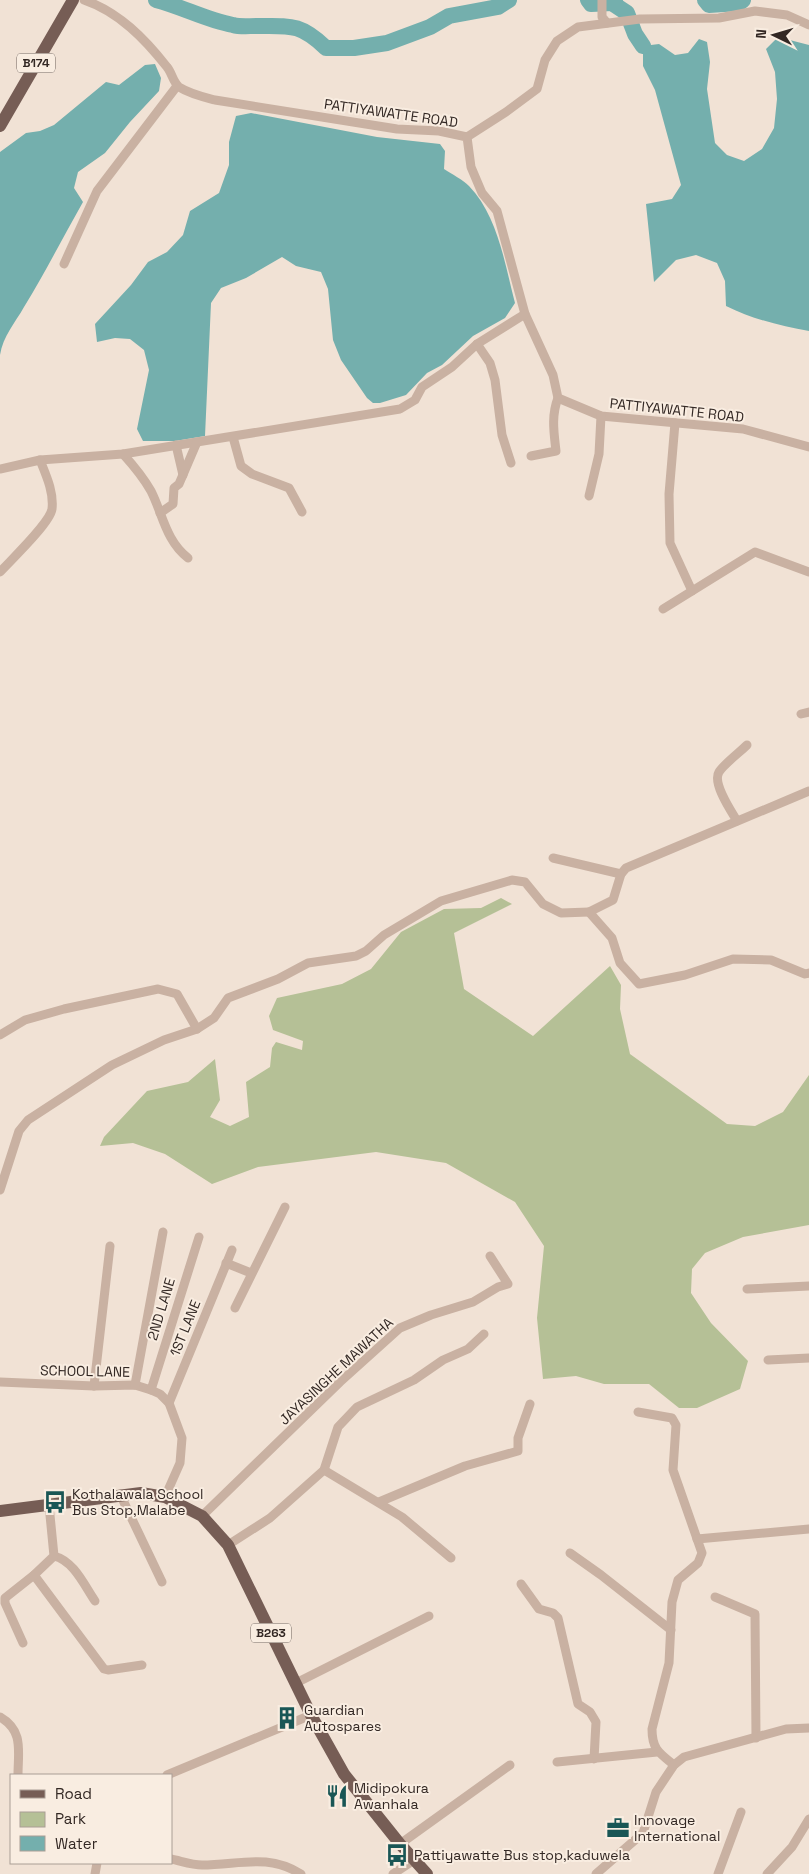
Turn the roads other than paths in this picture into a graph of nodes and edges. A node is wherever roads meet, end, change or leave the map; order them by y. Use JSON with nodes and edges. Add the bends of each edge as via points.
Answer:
{"nodes":[{"id":1,"x":73,"y":0,"type":"edge"},
{"id":2,"x":84,"y":0,"type":"edge"},
{"id":3,"x":602,"y":0,"type":"edge"},
{"id":4,"x":607,"y":22,"type":"junction"},
{"id":5,"x":809,"y":26,"type":"edge"},
{"id":6,"x":177,"y":86,"type":"junction"},
{"id":7,"x":0,"y":126,"type":"edge"},
{"id":8,"x":467,"y":137,"type":"junction"},
{"id":9,"x":64,"y":264,"type":"dead end"},
{"id":10,"x":525,"y":314,"type":"junction"},
{"id":11,"x":477,"y":344,"type":"junction"},
{"id":12,"x":558,"y":398,"type":"junction"},
{"id":13,"x":601,"y":416,"type":"junction"},
{"id":14,"x":675,"y":423,"type":"junction"},
{"id":15,"x":233,"y":436,"type":"junction"},
{"id":16,"x":197,"y":442,"type":"junction"},
{"id":17,"x":176,"y":446,"type":"junction"},
{"id":18,"x":809,"y":447,"type":"edge"},
{"id":19,"x":123,"y":454,"type":"junction"},
{"id":20,"x":531,"y":456,"type":"dead end"},
{"id":21,"x":40,"y":460,"type":"junction"},
{"id":22,"x":511,"y":463,"type":"dead end"},
{"id":23,"x":0,"y":469,"type":"edge"},
{"id":24,"x":183,"y":474,"type":"junction"},
{"id":25,"x":589,"y":496,"type":"dead end"},
{"id":26,"x":302,"y":512,"type":"dead end"},
{"id":27,"x":160,"y":513,"type":"junction"},
{"id":28,"x":188,"y":558,"type":"dead end"},
{"id":29,"x":0,"y":572,"type":"edge"},
{"id":30,"x":809,"y":572,"type":"edge"},
{"id":31,"x":692,"y":591,"type":"junction"},
{"id":32,"x":663,"y":608,"type":"dead end"},
{"id":33,"x":747,"y":745,"type":"dead end"},
{"id":34,"x":809,"y":792,"type":"edge"},
{"id":35,"x":737,"y":821,"type":"junction"},
{"id":36,"x":553,"y":858,"type":"dead end"},
{"id":37,"x":621,"y":874,"type":"junction"},
{"id":38,"x":589,"y":912,"type":"junction"},
{"id":39,"x":809,"y":973,"type":"edge"},
{"id":40,"x":197,"y":1029,"type":"junction"},
{"id":41,"x":0,"y":1035,"type":"edge"},
{"id":42,"x":0,"y":1190,"type":"edge"},
{"id":43,"x":285,"y":1207,"type":"dead end"},
{"id":44,"x":162,"y":1232,"type":"dead end"},
{"id":45,"x":198,"y":1237,"type":"dead end"},
{"id":46,"x":110,"y":1246,"type":"dead end"},
{"id":47,"x":232,"y":1250,"type":"dead end"},
{"id":48,"x":490,"y":1256,"type":"dead end"},
{"id":49,"x":226,"y":1263,"type":"junction"},
{"id":50,"x":251,"y":1273,"type":"junction"},
{"id":51,"x":809,"y":1286,"type":"edge"},
{"id":52,"x":747,"y":1289,"type":"dead end"},
{"id":53,"x":235,"y":1308,"type":"dead end"},
{"id":54,"x":484,"y":1334,"type":"dead end"},
{"id":55,"x":809,"y":1358,"type":"edge"},
{"id":56,"x":768,"y":1360,"type":"dead end"},
{"id":57,"x":0,"y":1382,"type":"edge"},
{"id":58,"x":94,"y":1386,"type":"junction"},
{"id":59,"x":135,"y":1386,"type":"junction"},
{"id":60,"x":151,"y":1390,"type":"junction"},
{"id":61,"x":169,"y":1403,"type":"junction"},
{"id":62,"x":530,"y":1404,"type":"dead end"},
{"id":63,"x":638,"y":1412,"type":"dead end"},
{"id":64,"x":324,"y":1470,"type":"junction"},
{"id":65,"x":120,"y":1494,"type":"junction"},
{"id":66,"x":165,"y":1497,"type":"junction"},
{"id":67,"x":379,"y":1502,"type":"junction"},
{"id":68,"x":49,"y":1505,"type":"junction"},
{"id":69,"x":0,"y":1511,"type":"edge"},
{"id":70,"x":202,"y":1516,"type":"junction"},
{"id":71,"x":809,"y":1529,"type":"edge"},
{"id":72,"x":697,"y":1538,"type":"junction"},
{"id":73,"x":228,"y":1546,"type":"junction"},
{"id":74,"x":570,"y":1554,"type":"dead end"},
{"id":75,"x":54,"y":1556,"type":"junction"},
{"id":76,"x":451,"y":1558,"type":"dead end"},
{"id":77,"x":34,"y":1575,"type":"junction"},
{"id":78,"x":162,"y":1582,"type":"dead end"},
{"id":79,"x":521,"y":1584,"type":"dead end"},
{"id":80,"x":716,"y":1597,"type":"dead end"},
{"id":81,"x":95,"y":1601,"type":"dead end"},
{"id":82,"x":429,"y":1616,"type":"dead end"},
{"id":83,"x":671,"y":1630,"type":"junction"},
{"id":84,"x":23,"y":1643,"type":"dead end"},
{"id":85,"x":142,"y":1664,"type":"dead end"},
{"id":86,"x":296,"y":1683,"type":"junction"},
{"id":87,"x":311,"y":1715,"type":"junction"},
{"id":88,"x":0,"y":1717,"type":"edge"},
{"id":89,"x":809,"y":1728,"type":"edge"},
{"id":90,"x":756,"y":1738,"type":"junction"},
{"id":91,"x":657,"y":1752,"type":"junction"},
{"id":92,"x":594,"y":1759,"type":"junction"},
{"id":93,"x":557,"y":1762,"type":"dead end"},
{"id":94,"x":510,"y":1765,"type":"dead end"},
{"id":95,"x":674,"y":1765,"type":"junction"},
{"id":96,"x":18,"y":1774,"type":"edge"},
{"id":97,"x":170,"y":1774,"type":"edge"},
{"id":98,"x":741,"y":1812,"type":"dead end"},
{"id":99,"x":809,"y":1819,"type":"edge"},
{"id":100,"x":400,"y":1844,"type":"junction"},
{"id":101,"x":172,"y":1860,"type":"edge"},
{"id":102,"x":414,"y":1860,"type":"junction"},
{"id":103,"x":200,"y":1869,"type":"edge"},
{"id":104,"x":287,"y":1870,"type":"edge"},
{"id":105,"x":301,"y":1874,"type":"edge"},
{"id":106,"x":393,"y":1874,"type":"edge"},
{"id":107,"x":427,"y":1874,"type":"edge"},
{"id":108,"x":596,"y":1874,"type":"edge"},
{"id":109,"x":718,"y":1874,"type":"edge"},
{"id":110,"x":767,"y":1874,"type":"edge"}],
"edges":[{"from":1,"to":7,"type":"main road","number":"B174"},
{"from":2,"to":6,"type":"street","via":[[109,11],[140,36],[169,69]]},
{"from":3,"to":4,"type":"street","via":[[602,17]]},
{"from":4,"to":5,"type":"street","via":[[720,18],[754,11],[787,15]]},
{"from":4,"to":8,"type":"street","via":[[578,27],[557,41],[545,60],[537,89]]},
{"from":6,"to":8,"type":"street","name":"PATTIYAWATTE ROAD","via":[[215,100]]},
{"from":6,"to":9,"type":"street","via":[[97,191]]},
{"from":8,"to":10,"type":"street","name":"PATTIYAWATTE ROAD","via":[[472,167],[482,193],[498,211]]},
{"from":10,"to":11,"type":"street"},
{"from":10,"to":12,"type":"street","name":"PATTIYAWATTE ROAD","via":[[553,375]]},
{"from":11,"to":15,"type":"street","via":[[452,367],[422,387],[415,400],[400,409]]},
{"from":11,"to":22,"type":"street","via":[[490,363],[495,380],[502,434]]},
{"from":12,"to":13,"type":"street","name":"PATTIYAWATTE ROAD"},
{"from":12,"to":20,"type":"street","via":[[553,426],[556,452]]},
{"from":13,"to":14,"type":"street","name":"PATTIYAWATTE ROAD"},
{"from":13,"to":25,"type":"street","via":[[600,454]]},
{"from":14,"to":18,"type":"street","name":"PATTIYAWATTE ROAD","via":[[743,429]]},
{"from":14,"to":31,"type":"street","via":[[669,494],[670,543]]},
{"from":15,"to":16,"type":"street"},
{"from":15,"to":26,"type":"street","via":[[242,466],[252,474],[289,488]]},
{"from":16,"to":17,"type":"street"},
{"from":16,"to":24,"type":"street"},
{"from":17,"to":19,"type":"street"},
{"from":17,"to":24,"type":"street"},
{"from":19,"to":21,"type":"street"},
{"from":19,"to":27,"type":"street","via":[[151,491]]},
{"from":21,"to":23,"type":"street"},
{"from":21,"to":29,"type":"street","via":[[50,485],[52,510],[40,529]]},
{"from":24,"to":27,"type":"street","via":[[174,488],[173,504]]},
{"from":27,"to":28,"type":"street","via":[[169,537]]},
{"from":30,"to":31,"type":"street","via":[[755,552]]},
{"from":31,"to":32,"type":"street"},
{"from":33,"to":35,"type":"street","via":[[719,771],[716,781]]},
{"from":34,"to":35,"type":"street"},
{"from":35,"to":37,"type":"street","via":[[626,868]]},
{"from":36,"to":37,"type":"street"},
{"from":37,"to":38,"type":"street","via":[[612,900]]},
{"from":38,"to":39,"type":"street","via":[[612,938],[620,963],[638,984],[685,975],[733,959],[771,960]]},
{"from":38,"to":40,"type":"street","via":[[561,912],[543,904],[525,882],[512,880],[441,901],[356,956],[308,963],[278,979],[228,998],[214,1018]]},
{"from":40,"to":41,"type":"street","via":[[177,994],[158,989],[48,1013],[25,1020]]},
{"from":40,"to":42,"type":"street","via":[[164,1040],[112,1065],[28,1120],[19,1131]]},
{"from":43,"to":50,"type":"street"},
{"from":44,"to":59,"type":"street"},
{"from":45,"to":60,"type":"street","name":"2ND LANE"},
{"from":46,"to":58,"type":"street"},
{"from":47,"to":49,"type":"street","name":"1ST LANE"},
{"from":48,"to":70,"type":"street","name":"JAYASINGHE MAWATHA","via":[[508,1284],[473,1302],[400,1328]]},
{"from":49,"to":50,"type":"street"},
{"from":49,"to":61,"type":"street","name":"1ST LANE"},
{"from":50,"to":53,"type":"street"},
{"from":51,"to":52,"type":"street"},
{"from":54,"to":64,"type":"street","via":[[468,1349],[358,1407],[338,1427]]},
{"from":55,"to":56,"type":"street"},
{"from":57,"to":58,"type":"street","name":"SCHOOL LANE"},
{"from":58,"to":59,"type":"street","name":"SCHOOL LANE"},
{"from":59,"to":60,"type":"street","name":"SCHOOL LANE"},
{"from":60,"to":61,"type":"street","name":"SCHOOL LANE"},
{"from":61,"to":66,"type":"street","via":[[182,1438],[180,1463]]},
{"from":62,"to":67,"type":"street","via":[[518,1438],[518,1451],[466,1466]]},
{"from":63,"to":72,"type":"street","via":[[672,1418],[676,1425],[673,1470]]},
{"from":64,"to":67,"type":"street"},
{"from":64,"to":73,"type":"street","via":[[270,1518]]},
{"from":65,"to":66,"type":"main road","number":"B263"},
{"from":65,"to":68,"type":"main road","number":"B263"},
{"from":65,"to":78,"type":"street"},
{"from":66,"to":70,"type":"main road","number":"B263"},
{"from":67,"to":76,"type":"street"},
{"from":68,"to":69,"type":"main road","number":"B263"},
{"from":68,"to":75,"type":"street"},
{"from":70,"to":73,"type":"main road","number":"B263"},
{"from":71,"to":72,"type":"street"},
{"from":72,"to":83,"type":"street","via":[[702,1553],[698,1563],[678,1580],[672,1602]]},
{"from":73,"to":86,"type":"main road","number":"B263"},
{"from":74,"to":83,"type":"street","via":[[601,1574]]},
{"from":75,"to":77,"type":"street"},
{"from":75,"to":81,"type":"street","via":[[64,1558],[72,1566]]},
{"from":77,"to":84,"type":"street","via":[[5,1598],[4,1603]]},
{"from":77,"to":85,"type":"street","via":[[104,1669]]},
{"from":79,"to":92,"type":"street","via":[[538,1609],[553,1613],[558,1618],[578,1704],[590,1712],[596,1722]]},
{"from":80,"to":90,"type":"street","via":[[755,1614]]},
{"from":82,"to":86,"type":"street"},
{"from":83,"to":91,"type":"street","via":[[668,1663],[652,1729]]},
{"from":86,"to":87,"type":"main road","number":"B263"},
{"from":87,"to":97,"type":"street"},
{"from":87,"to":100,"type":"main road","number":"B263","via":[[344,1774]]},
{"from":88,"to":96,"type":"street","via":[[8,1722],[18,1738]]},
{"from":89,"to":90,"type":"street","via":[[786,1729]]},
{"from":90,"to":95,"type":"street","via":[[684,1757]]},
{"from":91,"to":92,"type":"street"},
{"from":91,"to":95,"type":"street"},
{"from":92,"to":93,"type":"street"},
{"from":94,"to":100,"type":"street"},
{"from":95,"to":108,"type":"street","via":[[656,1792],[643,1833]]},
{"from":98,"to":109,"type":"street"},
{"from":99,"to":110,"type":"street","via":[[792,1847]]},
{"from":100,"to":102,"type":"main road","number":"B263"},
{"from":101,"to":103,"type":"street"},
{"from":102,"to":106,"type":"street"},
{"from":102,"to":107,"type":"main road","number":"B263"},
{"from":103,"to":104,"type":"street","via":[[261,1861]]},
{"from":104,"to":105,"type":"street"}]}
